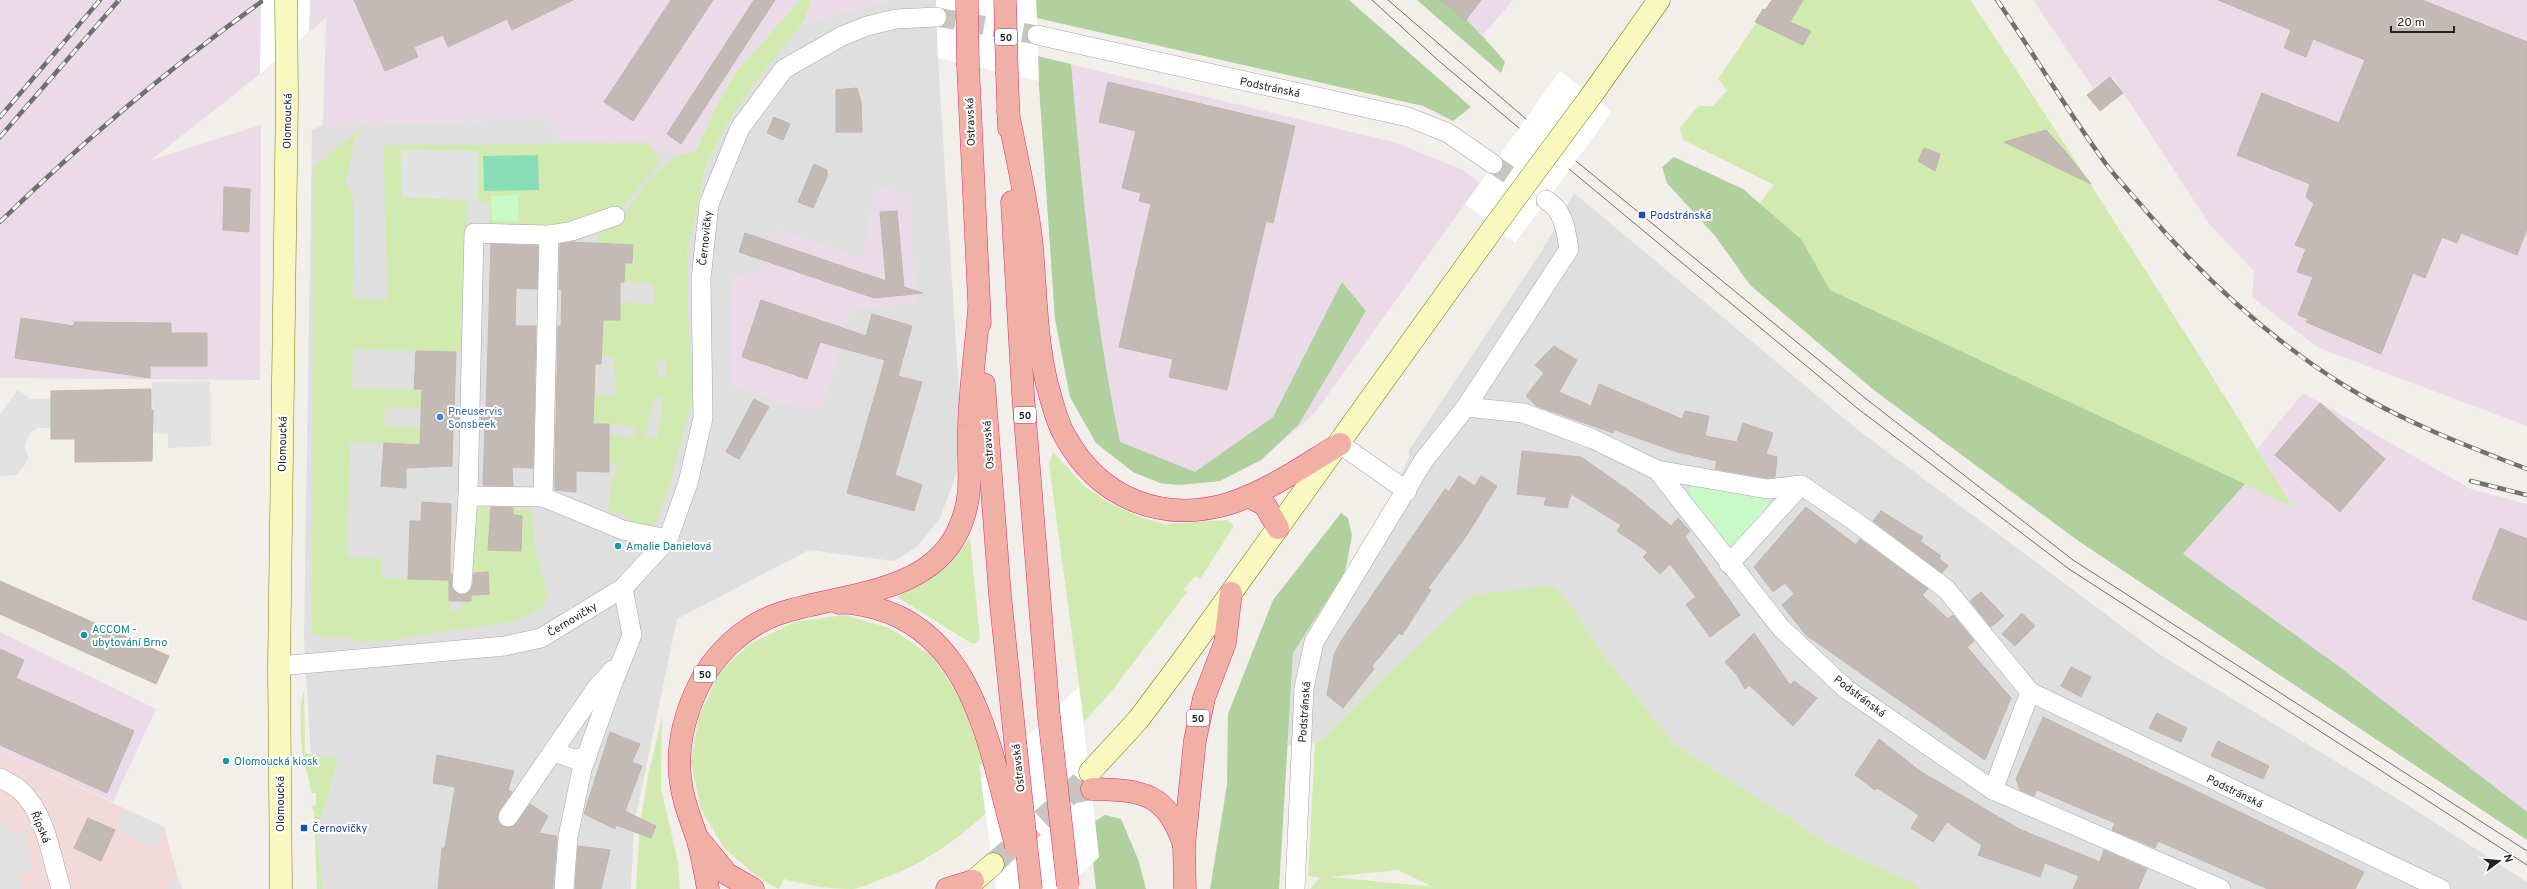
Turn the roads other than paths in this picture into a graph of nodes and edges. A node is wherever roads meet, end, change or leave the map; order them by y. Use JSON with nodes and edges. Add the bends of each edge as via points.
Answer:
{"nodes":[{"id":1,"x":286,"y":0,"type":"edge"},
{"id":2,"x":967,"y":0,"type":"edge"},
{"id":3,"x":1005,"y":0,"type":"edge"},
{"id":4,"x":1659,"y":0,"type":"edge"},
{"id":5,"x":937,"y":17,"type":"tunnel mouth"},
{"id":6,"x":1037,"y":35,"type":"tunnel mouth"},
{"id":7,"x":1008,"y":112,"type":"junction"},
{"id":8,"x":1493,"y":164,"type":"tunnel mouth"},
{"id":9,"x":1546,"y":200,"type":"tunnel mouth"},
{"id":10,"x":615,"y":216,"type":"dead end"},
{"id":11,"x":549,"y":235,"type":"junction"},
{"id":12,"x":979,"y":310,"type":"junction"},
{"id":13,"x":1466,"y":407,"type":"junction"},
{"id":14,"x":1340,"y":444,"type":"junction"},
{"id":15,"x":1658,"y":470,"type":"junction"},
{"id":16,"x":1801,"y":485,"type":"junction"},
{"id":17,"x":1406,"y":490,"type":"junction"},
{"id":18,"x":468,"y":496,"type":"junction"},
{"id":19,"x":1248,"y":496,"type":"junction"},
{"id":20,"x":543,"y":497,"type":"junction"},
{"id":21,"x":1278,"y":528,"type":"junction"},
{"id":22,"x":668,"y":539,"type":"junction"},
{"id":23,"x":1729,"y":564,"type":"junction"},
{"id":24,"x":462,"y":584,"type":"dead end"},
{"id":25,"x":623,"y":588,"type":"junction"},
{"id":26,"x":1231,"y":593,"type":"junction"},
{"id":27,"x":824,"y":603,"type":"junction"},
{"id":28,"x":621,"y":662,"type":"junction"},
{"id":29,"x":279,"y":666,"type":"junction"},
{"id":30,"x":2030,"y":692,"type":"junction"},
{"id":31,"x":554,"y":752,"type":"junction"},
{"id":32,"x":586,"y":757,"type":"junction"},
{"id":33,"x":0,"y":778,"type":"edge"},
{"id":34,"x":1091,"y":781,"type":"joint"},
{"id":35,"x":1993,"y":790,"type":"junction"},
{"id":36,"x":508,"y":817,"type":"dead end"},
{"id":37,"x":697,"y":838,"type":"junction"},
{"id":38,"x":1184,"y":846,"type":"junction"},
{"id":39,"x":993,"y":864,"type":"tunnel mouth"},
{"id":40,"x":735,"y":883,"type":"edge"},
{"id":41,"x":966,"y":886,"type":"edge"},
{"id":42,"x":1068,"y":888,"type":"edge"},
{"id":43,"x":61,"y":889,"type":"edge"},
{"id":44,"x":280,"y":889,"type":"edge"},
{"id":45,"x":564,"y":889,"type":"edge"},
{"id":46,"x":698,"y":889,"type":"edge"},
{"id":47,"x":708,"y":889,"type":"edge"},
{"id":48,"x":753,"y":889,"type":"edge"},
{"id":49,"x":947,"y":889,"type":"edge"},
{"id":50,"x":1027,"y":889,"type":"edge"},
{"id":51,"x":1031,"y":889,"type":"edge"},
{"id":52,"x":1185,"y":889,"type":"edge"},
{"id":53,"x":1295,"y":889,"type":"edge"},
{"id":54,"x":2221,"y":889,"type":"edge"},
{"id":55,"x":2441,"y":889,"type":"edge"}],
"edges":[{"from":1,"to":29,"type":"main road","name":"Olomoucká"},
{"from":2,"to":12,"type":"highway","name":"Ostravská","number":"50","bridge":true},
{"from":3,"to":7,"type":"highway","number":"50","bridge":true},
{"from":4,"to":14,"type":"main road","bridge":true,"via":[[1369,399]]},
{"from":5,"to":22,"type":"street","name":"Černovičky","via":[[906,17],[867,26],[842,36],[790,65],[784,69],[740,128],[709,204],[701,279],[703,418],[688,483]]},
{"from":6,"to":8,"type":"street","name":"Podstránská","via":[[1408,117],[1448,133]]},
{"from":7,"to":19,"type":"highway","number":"50","via":[[1032,246],[1038,330],[1044,368],[1057,416],[1073,450],[1095,477],[1106,486],[1118,494],[1156,508],[1175,511],[1202,510]]},
{"from":7,"to":42,"type":"highway","number":"50","bridge":true,"via":[[1023,394],[1049,717]]},
{"from":9,"to":13,"type":"street","name":"Podstránská","via":[[1554,204],[1565,225],[1569,249]]},
{"from":10,"to":11,"type":"street","via":[[572,231]]},
{"from":11,"to":18,"type":"street","via":[[474,233]]},
{"from":11,"to":20,"type":"street"},
{"from":12,"to":27,"type":"highway","number":"50","via":[[968,427],[970,489],[957,534],[942,554],[912,576],[893,584]]},
{"from":12,"to":51,"type":"highway","name":"Ostravská","number":"50","bridge":true,"via":[[1000,595]]},
{"from":13,"to":15,"type":"street","name":"Podstránská","via":[[1523,413],[1593,440]]},
{"from":13,"to":17,"type":"street","name":"Podstránská","via":[[1424,460]]},
{"from":14,"to":17,"type":"street"},
{"from":14,"to":19,"type":"highway","number":"50","via":[[1284,478]]},
{"from":14,"to":21,"type":"main road"},
{"from":15,"to":16,"type":"street","name":"Podstránská","via":[[1767,489]]},
{"from":15,"to":23,"type":"street","name":"Podstránská"},
{"from":16,"to":23,"type":"street"},
{"from":16,"to":30,"type":"street","name":"Podstránská","via":[[1946,589]]},
{"from":17,"to":53,"type":"street","name":"Podstránská","via":[[1314,642],[1304,688]]},
{"from":18,"to":20,"type":"street"},
{"from":18,"to":24,"type":"street"},
{"from":19,"to":21,"type":"highway","via":[[1265,505]]},
{"from":20,"to":22,"type":"street","via":[[622,530]]},
{"from":21,"to":26,"type":"main road"},
{"from":22,"to":25,"type":"street","name":"Černovičky"},
{"from":23,"to":35,"type":"street","name":"Podstránská","via":[[1781,628],[1846,689]]},
{"from":25,"to":28,"type":"street","via":[[632,635]]},
{"from":25,"to":29,"type":"street","name":"Černovičky","via":[[541,638],[505,646]]},
{"from":26,"to":34,"type":"main road"},
{"from":26,"to":38,"type":"highway","number":"50","via":[[1225,643],[1198,717]]},
{"from":27,"to":37,"type":"highway","number":"50","via":[[779,614],[751,627],[724,649],[701,680],[685,718],[679,759],[681,792]]},
{"from":27,"to":50,"type":"highway","number":"50","bridge":true,"via":[[844,603],[883,610],[924,632],[947,654],[975,702],[996,768]]},
{"from":28,"to":31,"type":"street","via":[[598,686]]},
{"from":28,"to":32,"type":"street"},
{"from":29,"to":44,"type":"main road","name":"Olomoucká"},
{"from":30,"to":35,"type":"street"},
{"from":30,"to":55,"type":"street","name":"Podstránská"},
{"from":31,"to":32,"type":"street","via":[[574,759]]},
{"from":31,"to":36,"type":"street"},
{"from":32,"to":45,"type":"street","via":[[568,838]]},
{"from":33,"to":43,"type":"street","name":"Řípská","via":[[19,789],[36,812],[46,836]]},
{"from":34,"to":38,"type":"highway","number":"50","via":[[1133,792],[1158,803],[1175,820]]},
{"from":35,"to":54,"type":"street","name":"Podstránská"},
{"from":37,"to":40,"type":"highway","number":"50"},
{"from":37,"to":46,"type":"highway","number":"50"},
{"from":37,"to":47,"type":"highway","number":"50"},
{"from":38,"to":52,"type":"highway","number":"50"},
{"from":39,"to":41,"type":"main road"},
{"from":40,"to":48,"type":"highway","number":"50"},
{"from":41,"to":49,"type":"highway"}]}
